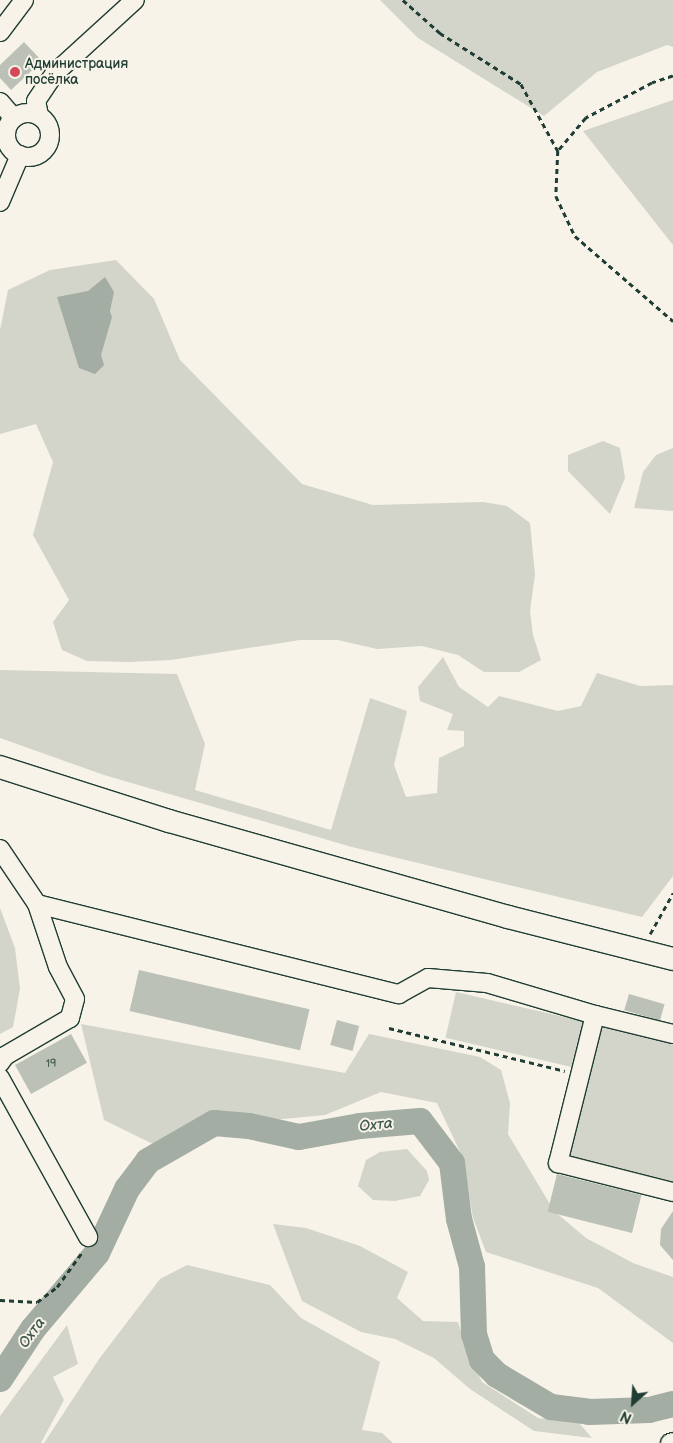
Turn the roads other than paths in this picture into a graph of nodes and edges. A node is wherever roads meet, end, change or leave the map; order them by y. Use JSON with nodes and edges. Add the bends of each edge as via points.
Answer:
{"nodes":[{"id":1,"x":24,"y":0,"type":"edge"},
{"id":2,"x":135,"y":0,"type":"edge"},
{"id":3,"x":0,"y":32,"type":"edge"},
{"id":4,"x":0,"y":102,"type":"edge"},
{"id":5,"x":39,"y":115,"type":"junction"},
{"id":6,"x":14,"y":118,"type":"junction"},
{"id":7,"x":20,"y":155,"type":"junction"},
{"id":8,"x":0,"y":202,"type":"edge"},
{"id":9,"x":0,"y":767,"type":"edge"},
{"id":10,"x":0,"y":849,"type":"edge"},
{"id":11,"x":37,"y":904,"type":"junction"},
{"id":12,"x":673,"y":960,"type":"edge"},
{"id":13,"x":595,"y":1015,"type":"junction"},
{"id":14,"x":673,"y":1034,"type":"edge"},
{"id":15,"x":0,"y":1063,"type":"edge"},
{"id":16,"x":0,"y":1078,"type":"edge"},
{"id":17,"x":673,"y":1192,"type":"edge"},
{"id":18,"x":88,"y":1237,"type":"road end"}],
"edges":[{"from":1,"to":3,"type":"street"},
{"from":2,"to":5,"type":"street","via":[[55,73],[36,101]]},
{"from":4,"to":6,"type":"street"},
{"from":5,"to":6,"type":"street","via":[[29,112]]},
{"from":5,"to":7,"type":"street","via":[[51,132],[50,143],[34,157]]},
{"from":6,"to":7,"type":"street","via":[[6,132],[7,143]]},
{"from":7,"to":8,"type":"street"},
{"from":9,"to":12,"type":"main road","via":[[169,821]]},
{"from":10,"to":11,"type":"street"},
{"from":11,"to":13,"type":"street","via":[[399,994],[428,978],[487,983]]},
{"from":11,"to":15,"type":"street","via":[[58,967],[75,999],[70,1018],[5,1056]]},
{"from":13,"to":14,"type":"street"},
{"from":13,"to":17,"type":"street","via":[[558,1163]]},
{"from":16,"to":18,"type":"street"}]}
